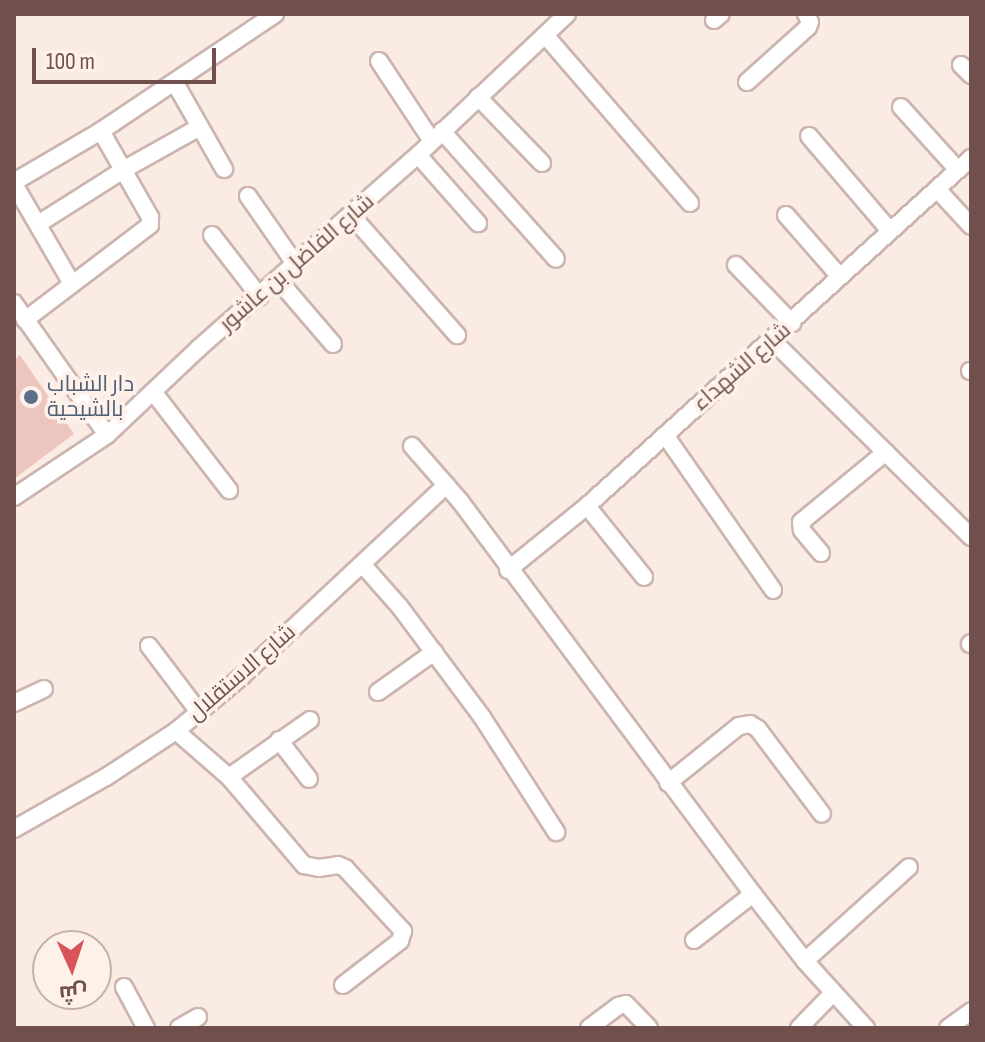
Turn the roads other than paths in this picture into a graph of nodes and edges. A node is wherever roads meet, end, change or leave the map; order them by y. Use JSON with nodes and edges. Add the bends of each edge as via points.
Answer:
{"nodes":[{"id":1,"x":275,"y":14,"type":"edge"},
{"id":2,"x":566,"y":14,"type":"edge"},
{"id":3,"x":806,"y":14,"type":"edge"},
{"id":4,"x":545,"y":35,"type":"junction"},
{"id":5,"x":379,"y":61,"type":"dead end"},
{"id":6,"x":747,"y":82,"type":"dead end"},
{"id":7,"x":175,"y":83,"type":"junction"},
{"id":8,"x":478,"y":97,"type":"junction"},
{"id":9,"x":901,"y":107,"type":"dead end"},
{"id":10,"x":200,"y":127,"type":"junction"},
{"id":11,"x":101,"y":131,"type":"junction"},
{"id":12,"x":437,"y":136,"type":"junction"},
{"id":13,"x":809,"y":136,"type":"dead end"},
{"id":14,"x":418,"y":155,"type":"junction"},
{"id":15,"x":971,"y":158,"type":"edge"},
{"id":16,"x":542,"y":163,"type":"dead end"},
{"id":17,"x":224,"y":169,"type":"dead end"},
{"id":18,"x":123,"y":170,"type":"junction"},
{"id":19,"x":958,"y":170,"type":"junction"},
{"id":20,"x":14,"y":183,"type":"edge"},
{"id":21,"x":937,"y":189,"type":"junction"},
{"id":22,"x":248,"y":196,"type":"dead end"},
{"id":23,"x":690,"y":203,"type":"dead end"},
{"id":24,"x":786,"y":215,"type":"dead end"},
{"id":25,"x":352,"y":216,"type":"junction"},
{"id":26,"x":478,"y":223,"type":"dead end"},
{"id":27,"x":38,"y":224,"type":"junction"},
{"id":28,"x":971,"y":226,"type":"edge"},
{"id":29,"x":890,"y":231,"type":"junction"},
{"id":30,"x":212,"y":235,"type":"dead end"},
{"id":31,"x":556,"y":259,"type":"dead end"},
{"id":32,"x":296,"y":265,"type":"junction"},
{"id":33,"x":736,"y":265,"type":"dead end"},
{"id":34,"x":840,"y":277,"type":"junction"},
{"id":35,"x":279,"y":281,"type":"junction"},
{"id":36,"x":71,"y":282,"type":"junction"},
{"id":37,"x":260,"y":297,"type":"junction"},
{"id":38,"x":14,"y":303,"type":"edge"},
{"id":39,"x":25,"y":320,"type":"junction"},
{"id":40,"x":792,"y":323,"type":"junction"},
{"id":41,"x":457,"y":335,"type":"dead end"},
{"id":42,"x":772,"y":340,"type":"junction"},
{"id":43,"x":333,"y":344,"type":"dead end"},
{"id":44,"x":154,"y":393,"type":"junction"},
{"id":45,"x":107,"y":435,"type":"junction"},
{"id":46,"x":665,"y":435,"type":"junction"},
{"id":47,"x":412,"y":446,"type":"dead end"},
{"id":48,"x":886,"y":452,"type":"junction"},
{"id":49,"x":446,"y":485,"type":"junction"},
{"id":50,"x":229,"y":490,"type":"dead end"},
{"id":51,"x":14,"y":497,"type":"edge"},
{"id":52,"x":587,"y":506,"type":"junction"},
{"id":53,"x":967,"y":527,"type":"edge"},
{"id":54,"x":821,"y":553,"type":"dead end"},
{"id":55,"x":362,"y":564,"type":"junction"},
{"id":56,"x":508,"y":570,"type":"junction"},
{"id":57,"x":644,"y":577,"type":"dead end"},
{"id":58,"x":773,"y":590,"type":"dead end"},
{"id":59,"x":149,"y":646,"type":"dead end"},
{"id":60,"x":434,"y":652,"type":"junction"},
{"id":61,"x":44,"y":689,"type":"dead end"},
{"id":62,"x":378,"y":692,"type":"dead end"},
{"id":63,"x":14,"y":703,"type":"edge"},
{"id":64,"x":199,"y":712,"type":"junction"},
{"id":65,"x":310,"y":720,"type":"dead end"},
{"id":66,"x":176,"y":731,"type":"junction"},
{"id":67,"x":279,"y":740,"type":"junction"},
{"id":68,"x":229,"y":777,"type":"junction"},
{"id":69,"x":309,"y":779,"type":"dead end"},
{"id":70,"x":668,"y":783,"type":"junction"},
{"id":71,"x":822,"y":814,"type":"dead end"},
{"id":72,"x":14,"y":829,"type":"edge"},
{"id":73,"x":556,"y":832,"type":"dead end"},
{"id":74,"x":909,"y":867,"type":"dead end"},
{"id":75,"x":753,"y":894,"type":"junction"},
{"id":76,"x":694,"y":940,"type":"dead end"},
{"id":77,"x":805,"y":961,"type":"junction"},
{"id":78,"x":343,"y":985,"type":"dead end"},
{"id":79,"x":124,"y":987,"type":"dead end"},
{"id":80,"x":833,"y":993,"type":"junction"},
{"id":81,"x":971,"y":1011,"type":"edge"},
{"id":82,"x":198,"y":1017,"type":"dead end"},
{"id":83,"x":146,"y":1028,"type":"edge"},
{"id":84,"x":179,"y":1028,"type":"edge"},
{"id":85,"x":589,"y":1028,"type":"edge"},
{"id":86,"x":649,"y":1028,"type":"edge"},
{"id":87,"x":799,"y":1028,"type":"edge"},
{"id":88,"x":866,"y":1028,"type":"edge"},
{"id":89,"x":948,"y":1028,"type":"edge"}],
"edges":[{"from":1,"to":7,"type":"street"},
{"from":2,"to":4,"type":"street","name":"شارع الفاضل بن عاشور"},
{"from":3,"to":6,"type":"street","via":[[808,27]]},
{"from":4,"to":8,"type":"street","name":"شارع الفاضل بن عاشور"},
{"from":4,"to":23,"type":"street"},
{"from":5,"to":12,"type":"street"},
{"from":7,"to":10,"type":"street"},
{"from":7,"to":11,"type":"street"},
{"from":8,"to":12,"type":"street","name":"شارع الفاضل بن عاشور"},
{"from":8,"to":16,"type":"street"},
{"from":9,"to":19,"type":"street"},
{"from":10,"to":17,"type":"street"},
{"from":10,"to":18,"type":"street"},
{"from":11,"to":18,"type":"street"},
{"from":11,"to":20,"type":"street"},
{"from":12,"to":14,"type":"street","name":"شارع الفاضل بن عاشور"},
{"from":12,"to":31,"type":"street"},
{"from":13,"to":29,"type":"street"},
{"from":14,"to":25,"type":"street","name":"شارع الفاضل بن عاشور"},
{"from":14,"to":26,"type":"street"},
{"from":15,"to":19,"type":"street","name":"شارع الشهداء"},
{"from":18,"to":27,"type":"street"},
{"from":18,"to":36,"type":"street","via":[[150,225]]},
{"from":19,"to":21,"type":"street","name":"شارع الشهداء"},
{"from":20,"to":27,"type":"street"},
{"from":21,"to":28,"type":"street"},
{"from":21,"to":29,"type":"street","name":"شارع الشهداء"},
{"from":22,"to":32,"type":"street"},
{"from":24,"to":34,"type":"street"},
{"from":25,"to":32,"type":"street","name":"شارع الفاضل بن عاشور"},
{"from":25,"to":41,"type":"street"},
{"from":27,"to":36,"type":"street"},
{"from":29,"to":34,"type":"street","name":"شارع الشهداء"},
{"from":30,"to":37,"type":"street"},
{"from":32,"to":35,"type":"street","name":"شارع الفاضل بن عاشور"},
{"from":33,"to":40,"type":"street"},
{"from":34,"to":40,"type":"street","name":"شارع الشهداء"},
{"from":35,"to":37,"type":"street","name":"شارع الفاضل بن عاشور"},
{"from":35,"to":43,"type":"street"},
{"from":36,"to":39,"type":"street"},
{"from":37,"to":44,"type":"street","name":"شارع الفاضل بن عاشور"},
{"from":38,"to":39,"type":"street"},
{"from":39,"to":45,"type":"street"},
{"from":40,"to":42,"type":"street","name":"شارع الشهداء"},
{"from":42,"to":46,"type":"street","name":"شارع الشهداء"},
{"from":42,"to":48,"type":"street"},
{"from":44,"to":45,"type":"street","name":"شارع الفاضل بن عاشور"},
{"from":44,"to":50,"type":"street"},
{"from":45,"to":51,"type":"street","name":"شارع الفاضل بن عاشور"},
{"from":46,"to":52,"type":"street","name":"شارع الشهداء"},
{"from":46,"to":58,"type":"street"},
{"from":47,"to":49,"type":"street"},
{"from":48,"to":53,"type":"street"},
{"from":48,"to":54,"type":"street","via":[[801,522]]},
{"from":49,"to":55,"type":"street","name":"شارع الاستقلال"},
{"from":49,"to":56,"type":"street"},
{"from":52,"to":56,"type":"street","name":"شارع الشهداء"},
{"from":52,"to":57,"type":"street"},
{"from":55,"to":60,"type":"street"},
{"from":55,"to":64,"type":"street","name":"شارع الاستقلال"},
{"from":56,"to":70,"type":"street"},
{"from":59,"to":64,"type":"street"},
{"from":60,"to":62,"type":"street"},
{"from":60,"to":73,"type":"street"},
{"from":61,"to":63,"type":"street"},
{"from":64,"to":66,"type":"street","name":"شارع الاستقلال"},
{"from":65,"to":67,"type":"street"},
{"from":66,"to":68,"type":"street"},
{"from":66,"to":72,"type":"street","name":"شارع الاستقلال"},
{"from":67,"to":68,"type":"street"},
{"from":67,"to":69,"type":"street"},
{"from":68,"to":78,"type":"street","via":[[304,865],[345,868],[403,931],[400,941]]},
{"from":70,"to":71,"type":"street","via":[[739,726],[750,724]]},
{"from":70,"to":75,"type":"street"},
{"from":74,"to":77,"type":"street"},
{"from":75,"to":76,"type":"street"},
{"from":75,"to":77,"type":"street"},
{"from":77,"to":80,"type":"street"},
{"from":79,"to":83,"type":"street"},
{"from":80,"to":87,"type":"street"},
{"from":80,"to":88,"type":"street"},
{"from":81,"to":89,"type":"street"},
{"from":82,"to":84,"type":"street"},
{"from":85,"to":86,"type":"street","via":[[626,1004]]}]}
